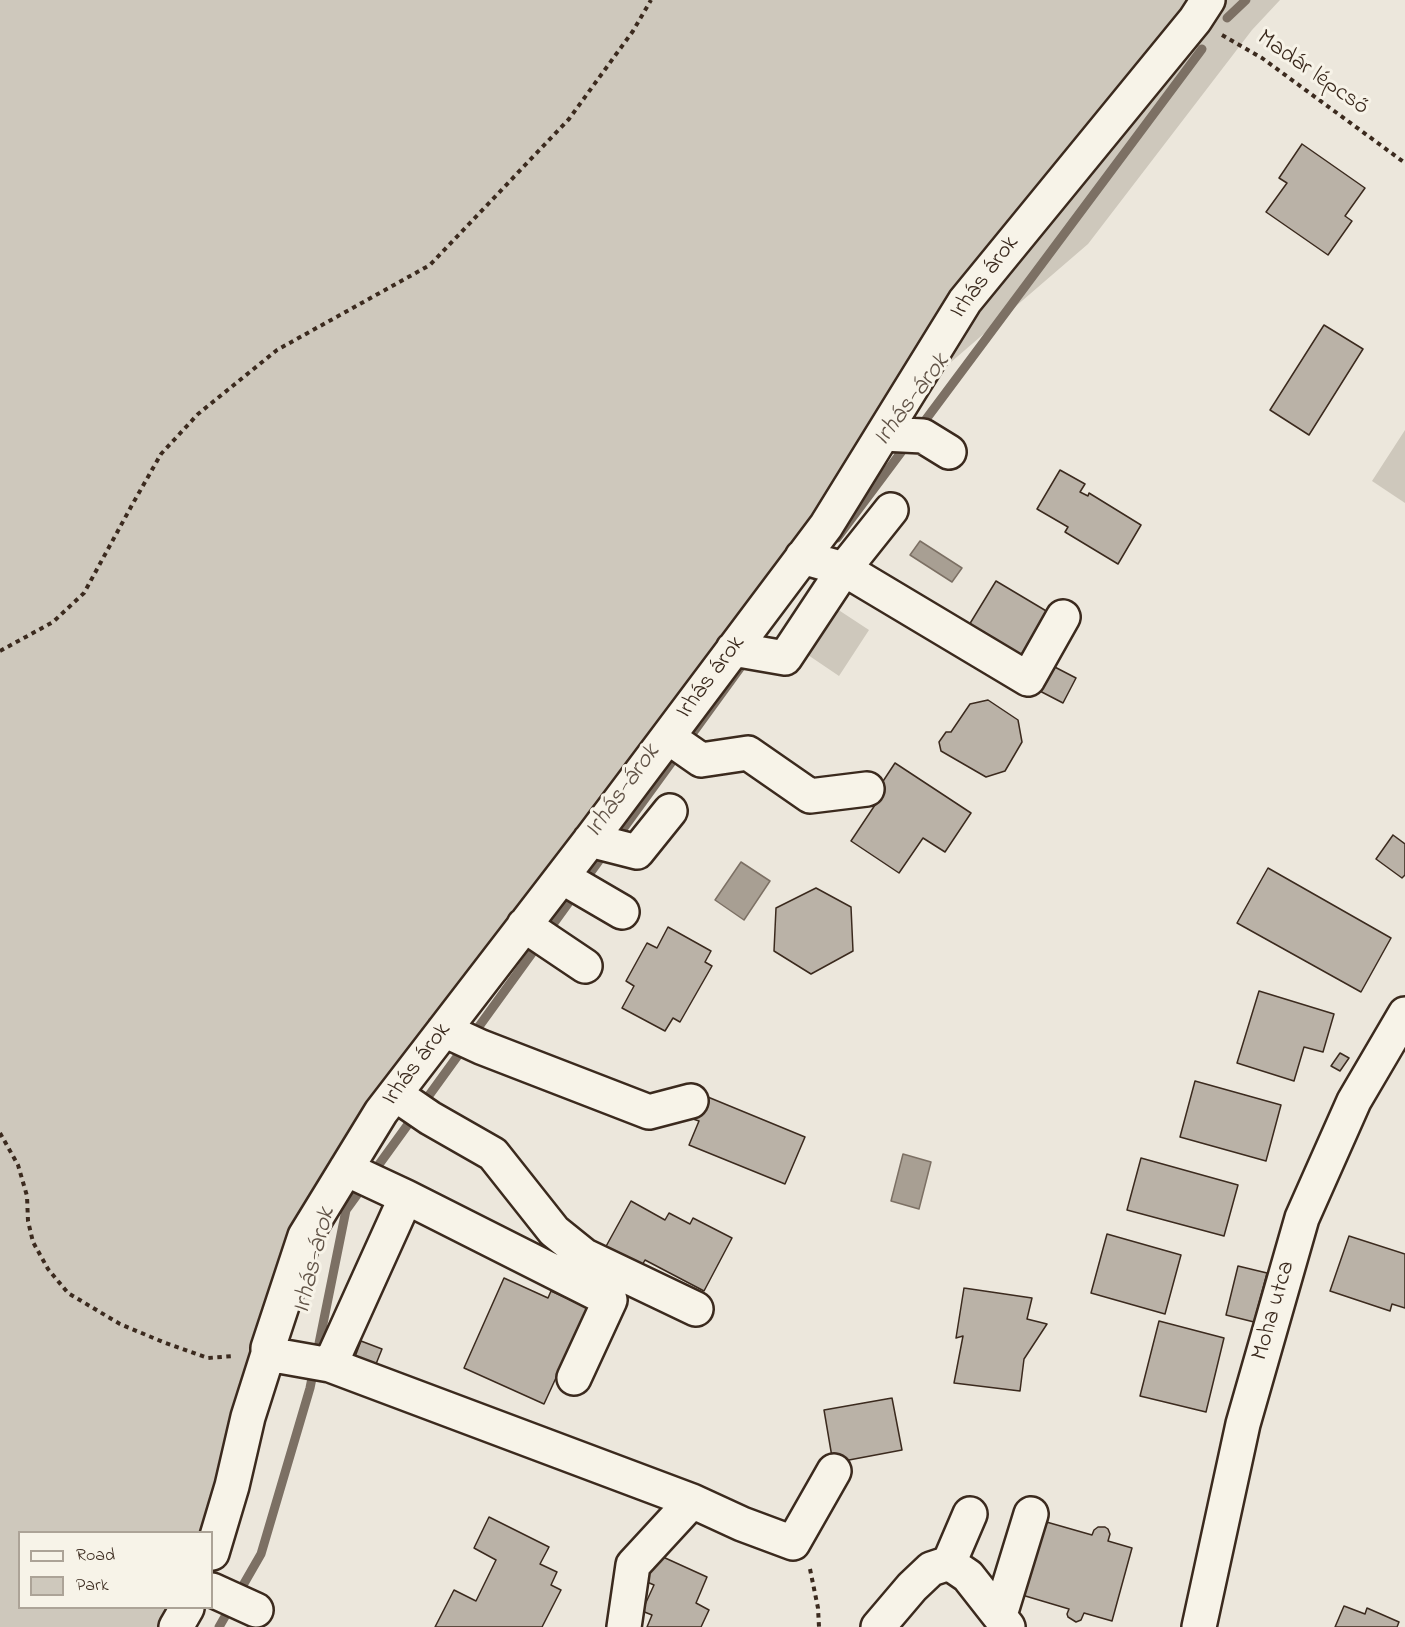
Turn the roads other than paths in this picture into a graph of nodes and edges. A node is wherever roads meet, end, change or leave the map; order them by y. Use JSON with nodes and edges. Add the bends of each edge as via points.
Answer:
{"nodes":[{"id":1,"x":1202,"y":10,"type":"edge"},
{"id":2,"x":883,"y":434,"type":"junction"},
{"id":3,"x":936,"y":444,"type":"dead end"},
{"id":4,"x":891,"y":510,"type":"dead end"},
{"id":5,"x":802,"y":556,"type":"junction"},
{"id":6,"x":844,"y":570,"type":"junction"},
{"id":7,"x":1063,"y":617,"type":"dead end"},
{"id":8,"x":734,"y":649,"type":"junction"},
{"id":9,"x":668,"y":736,"type":"junction"},
{"id":10,"x":867,"y":789,"type":"dead end"},
{"id":11,"x":670,"y":810,"type":"dead end"},
{"id":12,"x":590,"y":840,"type":"junction"},
{"id":13,"x":562,"y":877,"type":"junction"},
{"id":14,"x":622,"y":912,"type":"dead end"},
{"id":15,"x":524,"y":925,"type":"junction"},
{"id":16,"x":585,"y":966,"type":"dead end"},
{"id":17,"x":1405,"y":1014,"type":"edge"},
{"id":18,"x":444,"y":1030,"type":"junction"},
{"id":19,"x":395,"y":1094,"type":"junction"},
{"id":20,"x":691,"y":1101,"type":"dead end"},
{"id":21,"x":346,"y":1169,"type":"junction"},
{"id":22,"x":397,"y":1192,"type":"junction"},
{"id":23,"x":696,"y":1309,"type":"dead end"},
{"id":24,"x":268,"y":1354,"type":"junction"},
{"id":25,"x":330,"y":1365,"type":"junction"},
{"id":26,"x":573,"y":1378,"type":"dead end"},
{"id":27,"x":834,"y":1471,"type":"dead end"},
{"id":28,"x":692,"y":1501,"type":"junction"},
{"id":29,"x":970,"y":1514,"type":"dead end"},
{"id":30,"x":1031,"y":1514,"type":"dead end"},
{"id":31,"x":213,"y":1550,"type":"edge"},
{"id":32,"x":949,"y":1563,"type":"junction"},
{"id":33,"x":912,"y":1587,"type":"junction"},
{"id":34,"x":213,"y":1590,"type":"edge"},
{"id":35,"x":186,"y":1609,"type":"edge"},
{"id":36,"x":256,"y":1610,"type":"dead end"},
{"id":37,"x":1004,"y":1621,"type":"edge"},
{"id":38,"x":176,"y":1627,"type":"edge"},
{"id":39,"x":624,"y":1627,"type":"edge"},
{"id":40,"x":878,"y":1627,"type":"edge"},
{"id":41,"x":900,"y":1627,"type":"edge"},
{"id":42,"x":1199,"y":1627,"type":"edge"}],
"edges":[{"from":1,"to":2,"type":"street","name":"Irhás árok","via":[[965,301]]},
{"from":2,"to":3,"type":"street"},
{"from":2,"to":5,"type":"street","name":"Irhás árok","via":[[826,526]]},
{"from":4,"to":6,"type":"street"},
{"from":5,"to":6,"type":"street"},
{"from":5,"to":8,"type":"street","name":"Irhás árok"},
{"from":6,"to":7,"type":"street","via":[[1028,679]]},
{"from":6,"to":8,"type":"street","via":[[784,658]]},
{"from":8,"to":9,"type":"street","name":"Irhás árok"},
{"from":9,"to":10,"type":"street","via":[[701,760],[748,753],[810,796]]},
{"from":9,"to":12,"type":"street","name":"Irhás árok"},
{"from":11,"to":12,"type":"street","via":[[637,852]]},
{"from":12,"to":13,"type":"street","name":"Irhás árok"},
{"from":13,"to":14,"type":"street"},
{"from":13,"to":15,"type":"street","name":"Irhás árok"},
{"from":15,"to":16,"type":"street"},
{"from":15,"to":18,"type":"street","name":"Irhás árok"},
{"from":17,"to":42,"type":"street","name":"Moha utca","via":[[1354,1101],[1302,1218],[1243,1424]]},
{"from":18,"to":19,"type":"street","name":"Irhás árok"},
{"from":18,"to":20,"type":"street","via":[[649,1112]]},
{"from":19,"to":21,"type":"street","name":"Irhás árok"},
{"from":19,"to":23,"type":"street","via":[[493,1154],[554,1231],[585,1256]]},
{"from":21,"to":22,"type":"street"},
{"from":21,"to":24,"type":"street","name":"Irhás árok","via":[[305,1236]]},
{"from":22,"to":25,"type":"street"},
{"from":22,"to":26,"type":"street","via":[[610,1300]]},
{"from":24,"to":25,"type":"street"},
{"from":24,"to":31,"type":"street","name":"Irhás árok"},
{"from":25,"to":28,"type":"street"},
{"from":27,"to":28,"type":"street","via":[[793,1543]]},
{"from":28,"to":39,"type":"street","via":[[633,1565]]},
{"from":29,"to":32,"type":"street"},
{"from":30,"to":37,"type":"street"},
{"from":32,"to":33,"type":"street","via":[[931,1569]]},
{"from":32,"to":37,"type":"street","via":[[968,1576]]},
{"from":33,"to":40,"type":"street"},
{"from":33,"to":41,"type":"street"},
{"from":34,"to":36,"type":"street"},
{"from":35,"to":38,"type":"street"}]}
